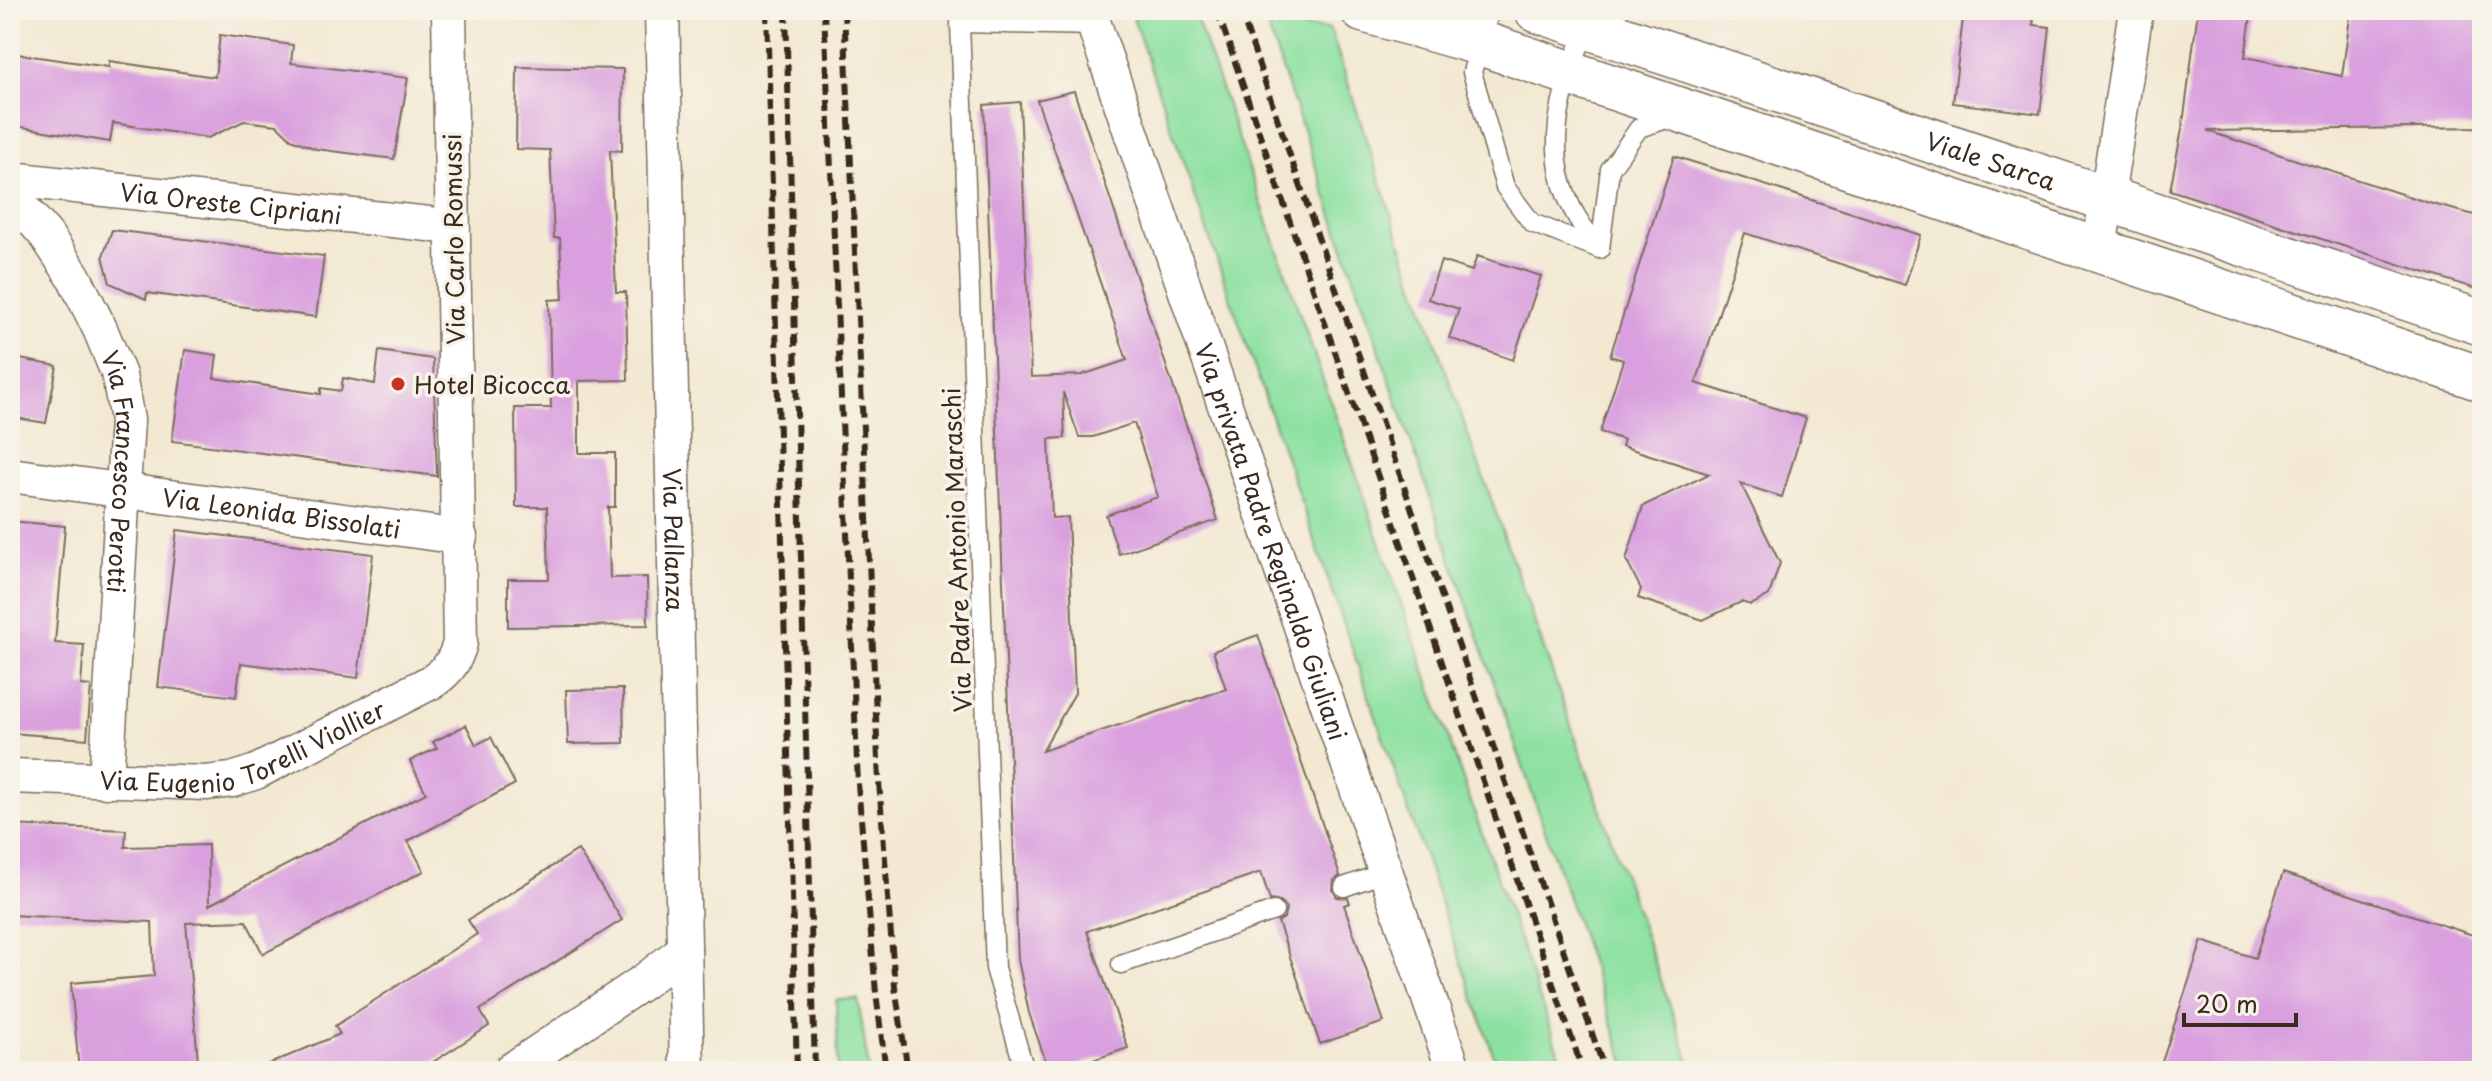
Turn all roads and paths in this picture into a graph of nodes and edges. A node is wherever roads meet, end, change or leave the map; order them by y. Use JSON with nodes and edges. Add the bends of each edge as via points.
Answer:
{"nodes":[{"id":1,"x":449,"y":10,"type":"edge"},
{"id":2,"x":662,"y":10,"type":"edge"},
{"id":3,"x":1363,"y":10,"type":"edge"},
{"id":4,"x":1537,"y":10,"type":"edge"},
{"id":5,"x":2136,"y":10,"type":"edge"},
{"id":6,"x":1091,"y":18,"type":"edge"},
{"id":7,"x":1485,"y":27,"type":"edge"},
{"id":8,"x":1587,"y":27,"type":"junction"},
{"id":9,"x":1568,"y":74,"type":"junction"},
{"id":10,"x":1685,"y":113,"type":"junction"},
{"id":11,"x":10,"y":179,"type":"edge"},
{"id":12,"x":10,"y":194,"type":"edge"},
{"id":13,"x":2108,"y":198,"type":"junction"},
{"id":14,"x":452,"y":228,"type":"junction"},
{"id":15,"x":1600,"y":249,"type":"junction"},
{"id":16,"x":2099,"y":249,"type":"junction"},
{"id":17,"x":2386,"y":320,"type":"junction"},
{"id":18,"x":2482,"y":323,"type":"edge"},
{"id":19,"x":2482,"y":379,"type":"edge"},
{"id":20,"x":10,"y":475,"type":"edge"},
{"id":21,"x":123,"y":490,"type":"junction"},
{"id":22,"x":460,"y":537,"type":"junction"},
{"id":23,"x":456,"y":659,"type":"joint"},
{"id":24,"x":10,"y":776,"type":"edge"},
{"id":25,"x":106,"y":781,"type":"junction"},
{"id":26,"x":1386,"y":872,"type":"junction"},
{"id":27,"x":1344,"y":887,"type":"dead end"},
{"id":28,"x":1274,"y":911,"type":"dead end"},
{"id":29,"x":684,"y":950,"type":"junction"},
{"id":30,"x":1121,"y":964,"type":"dead end"},
{"id":31,"x":510,"y":1071,"type":"edge"},
{"id":32,"x":687,"y":1071,"type":"edge"},
{"id":33,"x":1025,"y":1071,"type":"edge"},
{"id":34,"x":1454,"y":1071,"type":"edge"}],
"edges":[{"from":1,"to":14,"type":"street","name":"Via Carlo Romussi"},
{"from":2,"to":29,"type":"street","name":"Via Pallanza"},
{"from":3,"to":7,"type":"street","name":"Viale Sarca"},
{"from":4,"to":8,"type":"street","name":"Viale Sarca"},
{"from":5,"to":13,"type":"street"},
{"from":6,"to":26,"type":"street","name":"Via privata Padre Reginaldo Giuliani"},
{"from":6,"to":33,"type":"lane","name":"Via Padre Antonio Maraschi","via":[[960,23],[995,968]]},
{"from":7,"to":9,"type":"street","name":"Viale Sarca"},
{"from":7,"to":15,"type":"lane","via":[[1472,72],[1505,187],[1532,223]]},
{"from":8,"to":9,"type":"lane"},
{"from":8,"to":13,"type":"street","name":"Viale Sarca"},
{"from":9,"to":10,"type":"street","name":"Viale Sarca"},
{"from":9,"to":15,"type":"lane","via":[[1560,101],[1557,164],[1577,218]]},
{"from":10,"to":15,"type":"lane","via":[[1639,128],[1610,169]]},
{"from":10,"to":16,"type":"street","name":"Viale Sarca"},
{"from":11,"to":14,"type":"street","name":"Via Oreste Cipriani"},
{"from":12,"to":21,"type":"street","name":"Via Francesco Perotti","via":[[74,277],[119,375],[127,420]]},
{"from":13,"to":16,"type":"street"},
{"from":13,"to":17,"type":"street","name":"Viale Sarca"},
{"from":14,"to":22,"type":"street","name":"Via Carlo Romussi"},
{"from":16,"to":17,"type":"street","name":"Viale Sarca"},
{"from":17,"to":18,"type":"street","name":"Viale Sarca"},
{"from":17,"to":19,"type":"street","name":"Viale Sarca"},
{"from":20,"to":21,"type":"street","name":"Via Leonida Bissolati"},
{"from":21,"to":22,"type":"street","name":"Via Leonida Bissolati"},
{"from":21,"to":25,"type":"street","name":"Via Francesco Perotti"},
{"from":22,"to":23,"type":"street","name":"Via Carlo Romussi"},
{"from":23,"to":25,"type":"street","name":"Via Eugenio Torelli Viollier","via":[[433,681],[256,772],[206,783]]},
{"from":24,"to":25,"type":"street","name":"Via Eugenio Torelli Viollier"},
{"from":26,"to":27,"type":"lane"},
{"from":26,"to":34,"type":"street","name":"Via privata Padre Reginaldo Giuliani"},
{"from":28,"to":30,"type":"lane"},
{"from":29,"to":31,"type":"street"},
{"from":29,"to":32,"type":"street","name":"Via Pallanza"}]}
